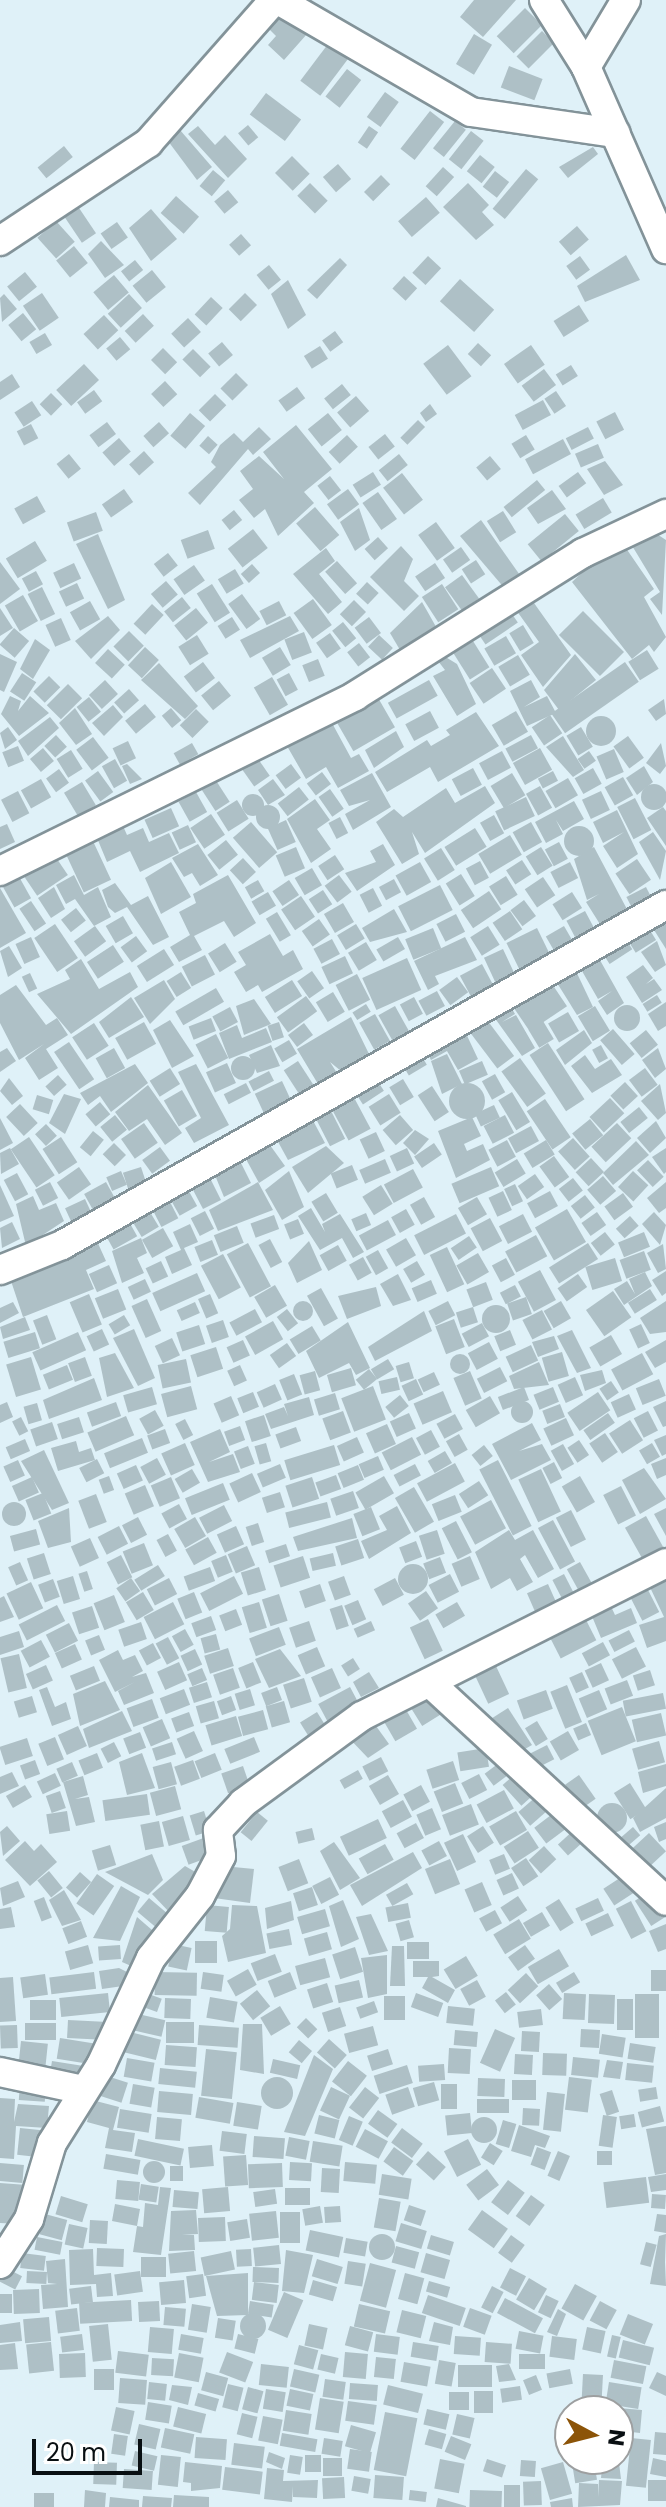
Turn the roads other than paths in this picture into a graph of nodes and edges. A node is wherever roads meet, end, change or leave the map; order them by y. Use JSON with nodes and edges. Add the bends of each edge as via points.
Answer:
{"nodes":[{"id":1,"x":276,"y":0,"type":"edge"},
{"id":2,"x":544,"y":0,"type":"edge"},
{"id":3,"x":626,"y":0,"type":"edge"},
{"id":4,"x":586,"y":67,"type":"junction"},
{"id":5,"x":615,"y":133,"type":"junction"},
{"id":6,"x":0,"y":241,"type":"edge"},
{"id":7,"x":666,"y":249,"type":"edge"},
{"id":8,"x":666,"y":514,"type":"edge"},
{"id":9,"x":0,"y":871,"type":"edge"},
{"id":10,"x":666,"y":905,"type":"edge"},
{"id":11,"x":0,"y":1270,"type":"edge"},
{"id":12,"x":666,"y":1563,"type":"edge"},
{"id":13,"x":430,"y":1683,"type":"junction"},
{"id":14,"x":666,"y":1901,"type":"edge"},
{"id":15,"x":0,"y":2072,"type":"edge"},
{"id":16,"x":83,"y":2090,"type":"junction"},
{"id":17,"x":0,"y":2264,"type":"edge"}],
"edges":[{"from":1,"to":5,"type":"street","via":[[471,112]]},
{"from":1,"to":6,"type":"street","via":[[148,143]]},
{"from":2,"to":4,"type":"street"},
{"from":3,"to":4,"type":"street"},
{"from":4,"to":5,"type":"street"},
{"from":5,"to":7,"type":"street"},
{"from":8,"to":9,"type":"street","via":[[583,553],[355,696]]},
{"from":10,"to":11,"type":"street","via":[[62,1245]]},
{"from":12,"to":13,"type":"street"},
{"from":13,"to":14,"type":"street"},
{"from":13,"to":16,"type":"street","via":[[337,1734],[218,1830],[214,1869],[151,1958]]},
{"from":15,"to":16,"type":"street"},
{"from":16,"to":17,"type":"street","via":[[52,2143],[29,2219]]}]}
